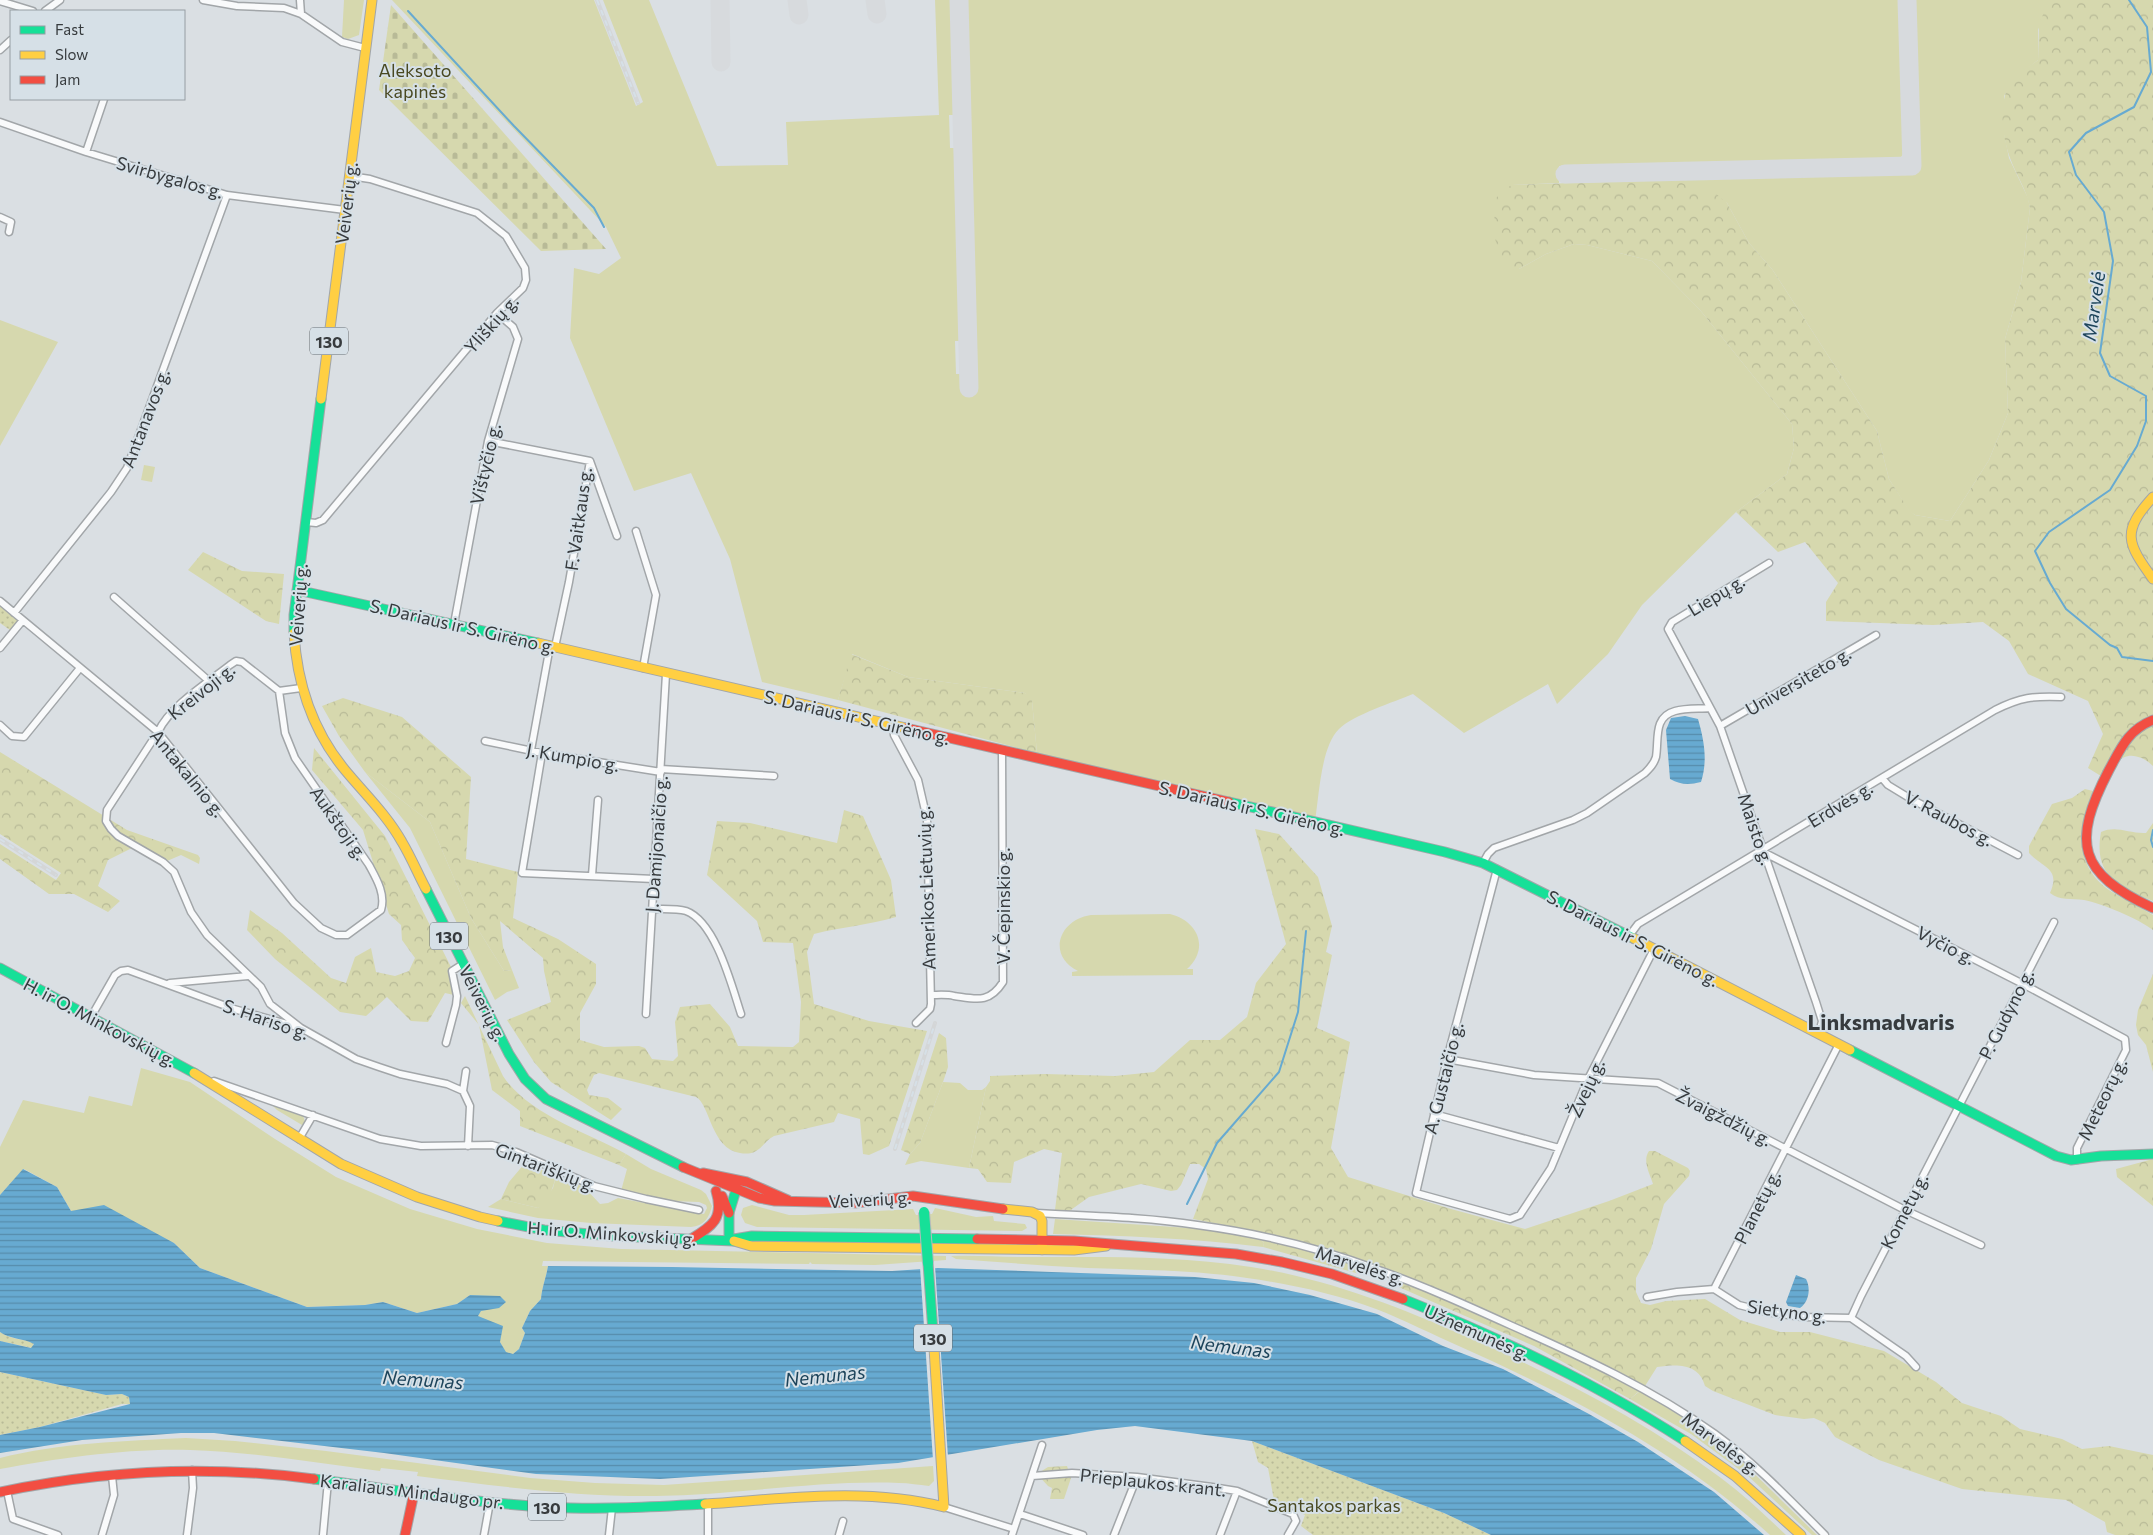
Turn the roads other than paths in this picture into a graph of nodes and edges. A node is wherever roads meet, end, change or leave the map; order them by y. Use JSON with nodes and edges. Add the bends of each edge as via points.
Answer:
{"nodes":[{"id":1,"x":60,"y":0,"type":"edge"},
{"id":2,"x":203,"y":0,"type":"edge"},
{"id":3,"x":300,"y":0,"type":"edge"},
{"id":4,"x":372,"y":0,"type":"edge"},
{"id":5,"x":0,"y":1,"type":"edge"},
{"id":6,"x":30,"y":10,"type":"edge"},
{"id":7,"x":46,"y":10,"type":"edge"},
{"id":8,"x":301,"y":14,"type":"junction"},
{"id":9,"x":10,"y":41,"type":"edge"},
{"id":10,"x":365,"y":48,"type":"junction"},
{"id":11,"x":0,"y":50,"type":"edge"},
{"id":12,"x":104,"y":100,"type":"edge"},
{"id":13,"x":0,"y":122,"type":"edge"},
{"id":14,"x":86,"y":152,"type":"junction"},
{"id":15,"x":350,"y":176,"type":"junction"},
{"id":16,"x":227,"y":195,"type":"junction"},
{"id":17,"x":345,"y":210,"type":"junction"},
{"id":18,"x":0,"y":217,"type":"edge"},
{"id":19,"x":9,"y":232,"type":"dead end"},
{"id":20,"x":497,"y":313,"type":"junction"},
{"id":21,"x":488,"y":441,"type":"junction"},
{"id":22,"x":590,"y":461,"type":"junction"},
{"id":23,"x":2153,"y":497,"type":"edge"},
{"id":24,"x":306,"y":522,"type":"junction"},
{"id":25,"x":636,"y":531,"type":"dead end"},
{"id":26,"x":617,"y":536,"type":"dead end"},
{"id":27,"x":1769,"y":563,"type":"dead end"},
{"id":28,"x":2153,"y":580,"type":"edge"},
{"id":29,"x":297,"y":590,"type":"junction"},
{"id":30,"x":114,"y":597,"type":"dead end"},
{"id":31,"x":0,"y":601,"type":"edge"},
{"id":32,"x":14,"y":613,"type":"junction"},
{"id":33,"x":23,"y":620,"type":"junction"},
{"id":34,"x":454,"y":624,"type":"junction"},
{"id":35,"x":1669,"y":632,"type":"joint"},
{"id":36,"x":1876,"y":635,"type":"dead end"},
{"id":37,"x":553,"y":647,"type":"junction"},
{"id":38,"x":0,"y":648,"type":"edge"},
{"id":39,"x":80,"y":668,"type":"junction"},
{"id":40,"x":643,"y":668,"type":"junction"},
{"id":41,"x":666,"y":674,"type":"junction"},
{"id":42,"x":209,"y":681,"type":"junction"},
{"id":43,"x":301,"y":688,"type":"junction"},
{"id":44,"x":279,"y":691,"type":"junction"},
{"id":45,"x":2061,"y":696,"type":"dead end"},
{"id":46,"x":1710,"y":708,"type":"junction"},
{"id":47,"x":2153,"y":720,"type":"edge"},
{"id":48,"x":0,"y":725,"type":"edge"},
{"id":49,"x":893,"y":725,"type":"junction"},
{"id":50,"x":1720,"y":726,"type":"junction"},
{"id":51,"x":158,"y":732,"type":"junction"},
{"id":52,"x":485,"y":741,"type":"dead end"},
{"id":53,"x":531,"y":750,"type":"junction"},
{"id":54,"x":1002,"y":750,"type":"junction"},
{"id":55,"x":542,"y":753,"type":"junction"},
{"id":56,"x":661,"y":770,"type":"junction"},
{"id":57,"x":774,"y":776,"type":"dead end"},
{"id":58,"x":1882,"y":778,"type":"junction"},
{"id":59,"x":598,"y":800,"type":"dead end"},
{"id":60,"x":1764,"y":851,"type":"junction"},
{"id":61,"x":2018,"y":854,"type":"dead end"},
{"id":62,"x":1483,"y":863,"type":"junction"},
{"id":63,"x":1497,"y":869,"type":"junction"},
{"id":64,"x":592,"y":875,"type":"junction"},
{"id":65,"x":654,"y":879,"type":"junction"},
{"id":66,"x":2153,"y":908,"type":"edge"},
{"id":67,"x":652,"y":909,"type":"junction"},
{"id":68,"x":2054,"y":922,"type":"dead end"},
{"id":69,"x":341,"y":936,"type":"joint"},
{"id":70,"x":1628,"y":936,"type":"junction"},
{"id":71,"x":1654,"y":949,"type":"junction"},
{"id":72,"x":463,"y":964,"type":"junction"},
{"id":73,"x":0,"y":968,"type":"edge"},
{"id":74,"x":248,"y":976,"type":"junction"},
{"id":75,"x":166,"y":983,"type":"junction"},
{"id":76,"x":2021,"y":983,"type":"junction"},
{"id":77,"x":930,"y":996,"type":"junction"},
{"id":78,"x":646,"y":1014,"type":"dead end"},
{"id":79,"x":741,"y":1014,"type":"dead end"},
{"id":80,"x":91,"y":1018,"type":"junction"},
{"id":81,"x":916,"y":1023,"type":"dead end"},
{"id":82,"x":301,"y":1028,"type":"junction"},
{"id":83,"x":1819,"y":1034,"type":"junction"},
{"id":84,"x":2125,"y":1039,"type":"joint"},
{"id":85,"x":446,"y":1043,"type":"dead end"},
{"id":86,"x":1839,"y":1044,"type":"junction"},
{"id":87,"x":1447,"y":1059,"type":"junction"},
{"id":88,"x":466,"y":1071,"type":"dead end"},
{"id":89,"x":201,"y":1076,"type":"junction"},
{"id":90,"x":1588,"y":1079,"type":"junction"},
{"id":91,"x":462,"y":1091,"type":"junction"},
{"id":92,"x":1958,"y":1106,"type":"junction"},
{"id":93,"x":1434,"y":1114,"type":"junction"},
{"id":94,"x":314,"y":1115,"type":"junction"},
{"id":95,"x":299,"y":1139,"type":"junction"},
{"id":96,"x":468,"y":1146,"type":"junction"},
{"id":97,"x":1559,"y":1148,"type":"junction"},
{"id":98,"x":1786,"y":1150,"type":"junction"},
{"id":99,"x":2153,"y":1154,"type":"edge"},
{"id":100,"x":2078,"y":1160,"type":"junction"},
{"id":101,"x":692,"y":1172,"type":"junction"},
{"id":102,"x":719,"y":1175,"type":"junction"},
{"id":103,"x":736,"y":1190,"type":"junction"},
{"id":104,"x":716,"y":1191,"type":"junction"},
{"id":105,"x":923,"y":1197,"type":"junction"},
{"id":106,"x":788,"y":1200,"type":"junction"},
{"id":107,"x":699,"y":1210,"type":"dead end"},
{"id":108,"x":1905,"y":1210,"type":"junction"},
{"id":109,"x":1032,"y":1212,"type":"junction"},
{"id":110,"x":730,"y":1213,"type":"junction"},
{"id":111,"x":1510,"y":1218,"type":"joint"},
{"id":112,"x":1042,"y":1221,"type":"junction"},
{"id":113,"x":690,"y":1239,"type":"junction"},
{"id":114,"x":729,"y":1240,"type":"junction"},
{"id":115,"x":1020,"y":1240,"type":"junction"},
{"id":116,"x":1042,"y":1245,"type":"junction"},
{"id":117,"x":1981,"y":1245,"type":"dead end"},
{"id":118,"x":1714,"y":1289,"type":"junction"},
{"id":119,"x":1647,"y":1297,"type":"dead end"},
{"id":120,"x":1851,"y":1318,"type":"junction"},
{"id":121,"x":1916,"y":1367,"type":"dead end"},
{"id":122,"x":1042,"y":1444,"type":"dead end"},
{"id":123,"x":192,"y":1470,"type":"junction"},
{"id":124,"x":112,"y":1476,"type":"junction"},
{"id":125,"x":1032,"y":1476,"type":"junction"},
{"id":126,"x":1137,"y":1477,"type":"junction"},
{"id":127,"x":328,"y":1481,"type":"junction"},
{"id":128,"x":3,"y":1491,"type":"edge"},
{"id":129,"x":1237,"y":1491,"type":"junction"},
{"id":130,"x":414,"y":1492,"type":"junction"},
{"id":131,"x":490,"y":1502,"type":"junction"},
{"id":132,"x":708,"y":1504,"type":"junction"},
{"id":133,"x":944,"y":1507,"type":"junction"},
{"id":134,"x":612,"y":1508,"type":"junction"},
{"id":135,"x":1020,"y":1514,"type":"junction"},
{"id":136,"x":843,"y":1521,"type":"dead end"},
{"id":137,"x":1013,"y":1532,"type":"edge"},
{"id":138,"x":58,"y":1535,"type":"edge"},
{"id":139,"x":102,"y":1535,"type":"edge"},
{"id":140,"x":187,"y":1535,"type":"edge"},
{"id":141,"x":323,"y":1535,"type":"edge"},
{"id":142,"x":404,"y":1535,"type":"edge"},
{"id":143,"x":484,"y":1535,"type":"edge"},
{"id":144,"x":610,"y":1535,"type":"edge"},
{"id":145,"x":708,"y":1535,"type":"edge"},
{"id":146,"x":839,"y":1535,"type":"edge"},
{"id":147,"x":1083,"y":1535,"type":"edge"},
{"id":148,"x":1114,"y":1535,"type":"edge"},
{"id":149,"x":1220,"y":1535,"type":"edge"},
{"id":150,"x":1288,"y":1535,"type":"edge"},
{"id":151,"x":1801,"y":1535,"type":"edge"},
{"id":152,"x":1825,"y":1535,"type":"edge"}],
"edges":[{"from":1,"to":7,"type":"street"},
{"from":2,"to":8,"type":"street","via":[[237,6],[284,8]]},
{"from":3,"to":8,"type":"street"},
{"from":4,"to":10,"type":"main road","name":"Veiverių g.","number":"130"},
{"from":5,"to":6,"type":"street"},
{"from":8,"to":10,"type":"street","via":[[342,42]]},
{"from":9,"to":11,"type":"street"},
{"from":10,"to":15,"type":"main road","name":"Veiverių g.","number":"130"},
{"from":12,"to":14,"type":"street"},
{"from":13,"to":14,"type":"street","name":"Svirbygalos g."},
{"from":14,"to":16,"type":"street","name":"Svirbygalos g."},
{"from":15,"to":17,"type":"main road","name":"Veiverių g.","number":"130"},
{"from":15,"to":20,"type":"street","name":"Yliškių g.","via":[[370,179],[477,213],[506,236],[525,268],[526,280],[523,288]]},
{"from":16,"to":17,"type":"street","name":"Svirbygalos g."},
{"from":16,"to":32,"type":"street","name":"Antanavos g.","via":[[127,468]]},
{"from":17,"to":24,"type":"main road","name":"Veiverių g.","number":"130"},
{"from":18,"to":19,"type":"street","via":[[12,222]]},
{"from":20,"to":21,"type":"street","name":"Vištyčio g.","via":[[513,327],[518,339]]},
{"from":20,"to":24,"type":"street","name":"Yliškių g.","via":[[323,520]]},
{"from":21,"to":22,"type":"street","name":"F. Vaitkaus g."},
{"from":21,"to":34,"type":"street","name":"Vištyčio g."},
{"from":22,"to":26,"type":"street"},
{"from":22,"to":37,"type":"street","name":"F. Vaitkaus g.","via":[[569,582]]},
{"from":23,"to":28,"type":"main road","via":[[2134,518],[2130,535],[2134,552]]},
{"from":24,"to":29,"type":"main road","name":"Veiverių g.","number":"130"},
{"from":25,"to":40,"type":"street","via":[[656,595]]},
{"from":27,"to":35,"type":"street","name":"Liepų g.","via":[[1672,622]]},
{"from":29,"to":34,"type":"main road","name":"S. Dariaus ir S. Girėno g."},
{"from":29,"to":43,"type":"main road","name":"Veiverių g.","number":"130","via":[[293,645]]},
{"from":30,"to":42,"type":"street"},
{"from":31,"to":32,"type":"street","name":"Antakalnio g."},
{"from":32,"to":33,"type":"street","name":"Antakalnio g."},
{"from":33,"to":38,"type":"street"},
{"from":33,"to":39,"type":"street","name":"Antakalnio g."},
{"from":34,"to":37,"type":"main road","name":"S. Dariaus ir S. Girėno g."},
{"from":35,"to":46,"type":"street","name":"Maisto g."},
{"from":36,"to":50,"type":"street","name":"Universiteto g."},
{"from":37,"to":40,"type":"main road","name":"S. Dariaus ir S. Girėno g."},
{"from":37,"to":53,"type":"street","name":"F. Vaitkaus g."},
{"from":39,"to":48,"type":"street","via":[[24,737],[12,736]]},
{"from":39,"to":51,"type":"street","name":"Antakalnio g."},
{"from":40,"to":41,"type":"main road","name":"S. Dariaus ir S. Girėno g."},
{"from":41,"to":49,"type":"main road","name":"S. Dariaus ir S. Girėno g."},
{"from":41,"to":56,"type":"street","name":"J. Damijonaičio g."},
{"from":42,"to":44,"type":"street","name":"Kreivoji g.","via":[[236,661],[242,662]]},
{"from":42,"to":51,"type":"street","name":"Kreivoji g.","via":[[163,722]]},
{"from":43,"to":44,"type":"street"},
{"from":43,"to":72,"type":"main road","name":"Veiverių g.","number":"130","via":[[328,747],[402,841]]},
{"from":44,"to":69,"type":"street","name":"Aukštoji g.","via":[[284,733],[295,758],[368,865],[382,897],[381,910],[351,933]]},
{"from":45,"to":58,"type":"street","name":"Erdvės g.","via":[[2021,698],[2007,704]]},
{"from":46,"to":50,"type":"street","name":"Maisto g."},
{"from":46,"to":62,"type":"street","via":[[1674,711],[1664,717],[1660,722],[1656,757],[1645,773],[1573,820],[1494,848]]},
{"from":47,"to":66,"type":"main road","via":[[2124,741],[2093,804],[2086,840],[2092,862],[2109,884]]},
{"from":49,"to":54,"type":"main road","name":"S. Dariaus ir S. Girėno g."},
{"from":49,"to":77,"type":"street","name":"Amerikos Lietuvių g.","via":[[894,735],[918,780],[927,818]]},
{"from":50,"to":60,"type":"street","name":"Maisto g."},
{"from":51,"to":69,"type":"street","name":"Antakalnio g.","via":[[294,904],[321,928]]},
{"from":51,"to":74,"type":"street","name":"Kreivoji g.","via":[[107,810],[106,822],[118,836],[174,872],[196,922]]},
{"from":52,"to":53,"type":"street","name":"J. Kumpio g."},
{"from":53,"to":55,"type":"street","name":"J. Kumpio g."},
{"from":54,"to":62,"type":"main road","name":"S. Dariaus ir S. Girėno g."},
{"from":54,"to":77,"type":"street","name":"V. Čepinskio g.","via":[[1003,982],[987,998]]},
{"from":55,"to":56,"type":"street","name":"J. Kumpio g."},
{"from":55,"to":64,"type":"street","via":[[522,873]]},
{"from":56,"to":57,"type":"street","name":"J. Kumpio g."},
{"from":56,"to":65,"type":"street","name":"J. Damijonaičio g."},
{"from":58,"to":60,"type":"street","name":"Erdvės g."},
{"from":58,"to":61,"type":"street","name":"V. Raubos g.","via":[[1911,799]]},
{"from":59,"to":64,"type":"street"},
{"from":60,"to":70,"type":"street","name":"Erdvės g.","via":[[1638,924]]},
{"from":60,"to":76,"type":"street","name":"Vyčio g."},
{"from":60,"to":83,"type":"street","name":"Maisto g.","via":[[1822,1021]]},
{"from":62,"to":63,"type":"main road","name":"S. Dariaus ir S. Girėno g."},
{"from":63,"to":70,"type":"main road","name":"S. Dariaus ir S. Girėno g."},
{"from":63,"to":87,"type":"street","name":"A. Gustaičio g."},
{"from":64,"to":65,"type":"street"},
{"from":65,"to":67,"type":"street","name":"J. Damijonaičio g."},
{"from":67,"to":78,"type":"street","name":"J. Damijonaičio g."},
{"from":67,"to":79,"type":"street","via":[[684,910],[699,920],[721,953]]},
{"from":68,"to":76,"type":"street","name":"P. Gudyno g."},
{"from":70,"to":71,"type":"main road","name":"S. Dariaus ir S. Girėno g."},
{"from":71,"to":83,"type":"main road","name":"S. Dariaus ir S. Girėno g."},
{"from":71,"to":90,"type":"street","name":"Žvejų g."},
{"from":72,"to":85,"type":"street","via":[[452,971],[457,996]]},
{"from":72,"to":101,"type":"main road","name":"Veiverių g.","number":"130","via":[[517,1068],[534,1089],[563,1108]]},
{"from":73,"to":80,"type":"main road","name":"H. ir O. Minkovskių g."},
{"from":74,"to":75,"type":"street"},
{"from":74,"to":82,"type":"street","name":"Kreivoji g.","via":[[261,987],[270,1004]]},
{"from":75,"to":80,"type":"street","name":"S. Hariso g.","via":[[128,970],[121,971]]},
{"from":75,"to":82,"type":"street","name":"S. Hariso g.","via":[[234,1009]]},
{"from":76,"to":84,"type":"street","name":"Vyčio g."},
{"from":76,"to":92,"type":"street","name":"P. Gudyno g."},
{"from":77,"to":81,"type":"street","name":"Amerikos Lietuvių g.","via":[[930,1009]]},
{"from":80,"to":89,"type":"main road","name":"H. ir O. Minkovskių g."},
{"from":82,"to":91,"type":"street","name":"S. Hariso g.","via":[[356,1059]]},
{"from":83,"to":86,"type":"main road","name":"S. Dariaus ir S. Girėno g."},
{"from":84,"to":100,"type":"street","name":"Meteorų g.","via":[[2126,1050],[2078,1148]]},
{"from":86,"to":92,"type":"main road","name":"S. Dariaus ir S. Girėno g."},
{"from":86,"to":98,"type":"street","name":"Planetų g."},
{"from":87,"to":90,"type":"street","name":"Žvaigždžių g.","via":[[1534,1075]]},
{"from":87,"to":93,"type":"street","name":"A. Gustaičio g."},
{"from":88,"to":91,"type":"street"},
{"from":89,"to":94,"type":"street","name":"H. ir O. Minkovskių g."},
{"from":89,"to":95,"type":"main road","name":"H. ir O. Minkovskių g."},
{"from":90,"to":97,"type":"street","name":"Žvejų g."},
{"from":90,"to":98,"type":"street","name":"Žvaigždžių g.","via":[[1658,1083]]},
{"from":91,"to":96,"type":"street","via":[[470,1106]]},
{"from":92,"to":100,"type":"main road","name":"S. Dariaus ir S. Girėno g.","via":[[2056,1156]]},
{"from":92,"to":108,"type":"street","name":"Kometų g."},
{"from":93,"to":97,"type":"street"},
{"from":93,"to":111,"type":"street","name":"A. Gustaičio g.","via":[[1416,1193]]},
{"from":94,"to":95,"type":"street"},
{"from":94,"to":96,"type":"street","name":"H. ir O. Minkovskių g.","via":[[401,1144]]},
{"from":95,"to":113,"type":"main road","name":"H. ir O. Minkovskių g.","via":[[385,1185],[480,1217],[544,1230]]},
{"from":96,"to":107,"type":"street","name":"Gintariškių g.","via":[[492,1145],[594,1186]]},
{"from":97,"to":111,"type":"street","name":"Žvejų g.","via":[[1528,1204],[1520,1215]]},
{"from":98,"to":108,"type":"street","name":"Žvaigždžių g."},
{"from":98,"to":118,"type":"street","name":"Planetų g."},
{"from":99,"to":100,"type":"main road","name":"S. Dariaus ir S. Girėno g."},
{"from":101,"to":102,"type":"main road","name":"Veiverių g.","number":"130"},
{"from":101,"to":103,"type":"main road","name":"Veiverių g.","number":"130"},
{"from":101,"to":104,"type":"main road"},
{"from":102,"to":103,"type":"main road"},
{"from":102,"to":106,"type":"main road","name":"Veiverių g.","number":"130"},
{"from":103,"to":106,"type":"main road","name":"Veiverių g.","number":"130","via":[[764,1200]]},
{"from":103,"to":110,"type":"main road"},
{"from":104,"to":110,"type":"main road"},
{"from":104,"to":113,"type":"main road","via":[[721,1208],[716,1221]]},
{"from":105,"to":106,"type":"main road","name":"Veiverių g.","number":"130","via":[[856,1203]]},
{"from":105,"to":109,"type":"main road","name":"Veiverių g."},
{"from":105,"to":133,"type":"main road","number":"130","bridge":true},
{"from":108,"to":117,"type":"street","name":"Žvaigždžių g."},
{"from":108,"to":120,"type":"street","name":"Kometų g."},
{"from":109,"to":112,"type":"main road"},
{"from":109,"to":152,"type":"street","name":"Marvelės g.","via":[[1197,1225],[1271,1239],[1374,1268],[1424,1287],[1589,1360],[1695,1420],[1738,1452]]},
{"from":110,"to":114,"type":"main road"},
{"from":112,"to":115,"type":"main road","via":[[1034,1233]]},
{"from":112,"to":116,"type":"main road"},
{"from":113,"to":114,"type":"main road","name":"H. ir O. Minkovskių g."},
{"from":114,"to":115,"type":"main road","name":"H. ir O. Minkovskių g.","via":[[752,1236]]},
{"from":114,"to":116,"type":"main road","name":"H. ir O. Minkovskių g.","via":[[751,1246]]},
{"from":115,"to":116,"type":"main road","name":"H. ir O. Minkovskių g."},
{"from":116,"to":151,"type":"main road","name":"Užnemunės g.","via":[[1074,1241],[1251,1256],[1314,1270],[1404,1300],[1556,1368],[1664,1428],[1713,1460]]},
{"from":118,"to":119,"type":"street"},
{"from":118,"to":120,"type":"street","name":"Sietyno g.","via":[[1739,1305],[1767,1312]]},
{"from":120,"to":121,"type":"street","name":"Sietyno g.","via":[[1906,1356]]},
{"from":122,"to":125,"type":"street"},
{"from":123,"to":124,"type":"main road","name":"Karaliaus Mindaugo pr."},
{"from":123,"to":127,"type":"main road","name":"Karaliaus Mindaugo pr.","via":[[237,1471]]},
{"from":123,"to":140,"type":"street"},
{"from":124,"to":128,"type":"main road","name":"Karaliaus Mindaugo pr."},
{"from":124,"to":139,"type":"street","via":[[114,1494]]},
{"from":125,"to":126,"type":"street","name":"Prieplaukos krant.","via":[[1072,1473]]},
{"from":125,"to":135,"type":"street"},
{"from":126,"to":129,"type":"street","name":"Prieplaukos krant."},
{"from":126,"to":148,"type":"street"},
{"from":127,"to":130,"type":"main road","name":"Karaliaus Mindaugo pr."},
{"from":127,"to":141,"type":"street"},
{"from":128,"to":138,"type":"street","via":[[13,1519]]},
{"from":129,"to":149,"type":"street"},
{"from":129,"to":150,"type":"street","name":"Prieplaukos krant.","via":[[1294,1514],[1296,1521]]},
{"from":130,"to":131,"type":"main road","name":"Karaliaus Mindaugo pr.","number":"130"},
{"from":130,"to":142,"type":"main road"},
{"from":131,"to":134,"type":"main road","name":"Karaliaus Mindaugo pr.","number":"130"},
{"from":131,"to":143,"type":"street"},
{"from":132,"to":133,"type":"main road","name":"Karaliaus Mindaugo pr.","number":"130","via":[[880,1495],[923,1500]]},
{"from":132,"to":134,"type":"main road","name":"Karaliaus Mindaugo pr.","number":"130"},
{"from":132,"to":145,"type":"street"},
{"from":133,"to":137,"type":"street","name":"Karaliaus Mindaugo pr."},
{"from":134,"to":144,"type":"street"},
{"from":135,"to":137,"type":"street"},
{"from":135,"to":147,"type":"street"},
{"from":136,"to":146,"type":"street"}]}
